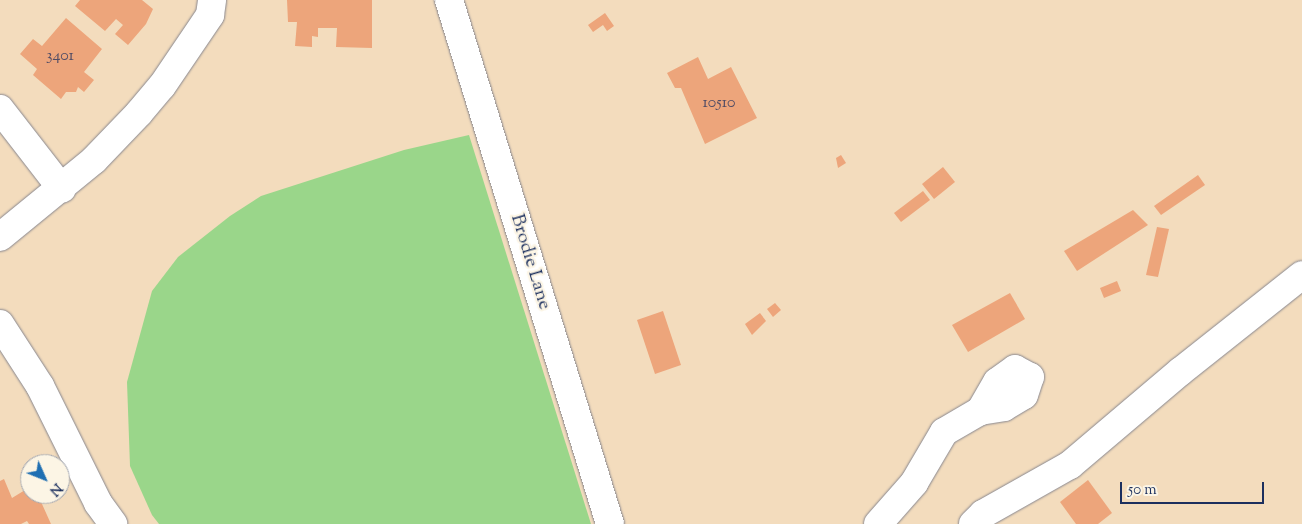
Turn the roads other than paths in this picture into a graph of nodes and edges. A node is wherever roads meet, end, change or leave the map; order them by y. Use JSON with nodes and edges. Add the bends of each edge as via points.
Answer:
{"nodes":[{"id":1,"x":212,"y":0,"type":"edge"},
{"id":2,"x":449,"y":0,"type":"edge"},
{"id":3,"x":0,"y":109,"type":"edge"},
{"id":4,"x":62,"y":189,"type":"junction"},
{"id":5,"x":0,"y":237,"type":"edge"},
{"id":6,"x":1302,"y":275,"type":"edge"},
{"id":7,"x":0,"y":324,"type":"edge"},
{"id":8,"x":980,"y":411,"type":"dead end"},
{"id":9,"x":113,"y":524,"type":"edge"},
{"id":10,"x":610,"y":524,"type":"edge"},
{"id":11,"x":878,"y":524,"type":"edge"},
{"id":12,"x":973,"y":524,"type":"edge"}],
"edges":[{"from":1,"to":4,"type":"street","via":[[210,15],[162,86],[94,160]]},
{"from":2,"to":10,"type":"street","name":"Brodie Lane"},
{"from":3,"to":4,"type":"street"},
{"from":4,"to":5,"type":"street"},
{"from":6,"to":12,"type":"street","via":[[1070,465],[990,509]]},
{"from":7,"to":9,"type":"street","via":[[40,386],[98,503]]},
{"from":8,"to":11,"type":"street","via":[[944,432],[914,483]]}]}
